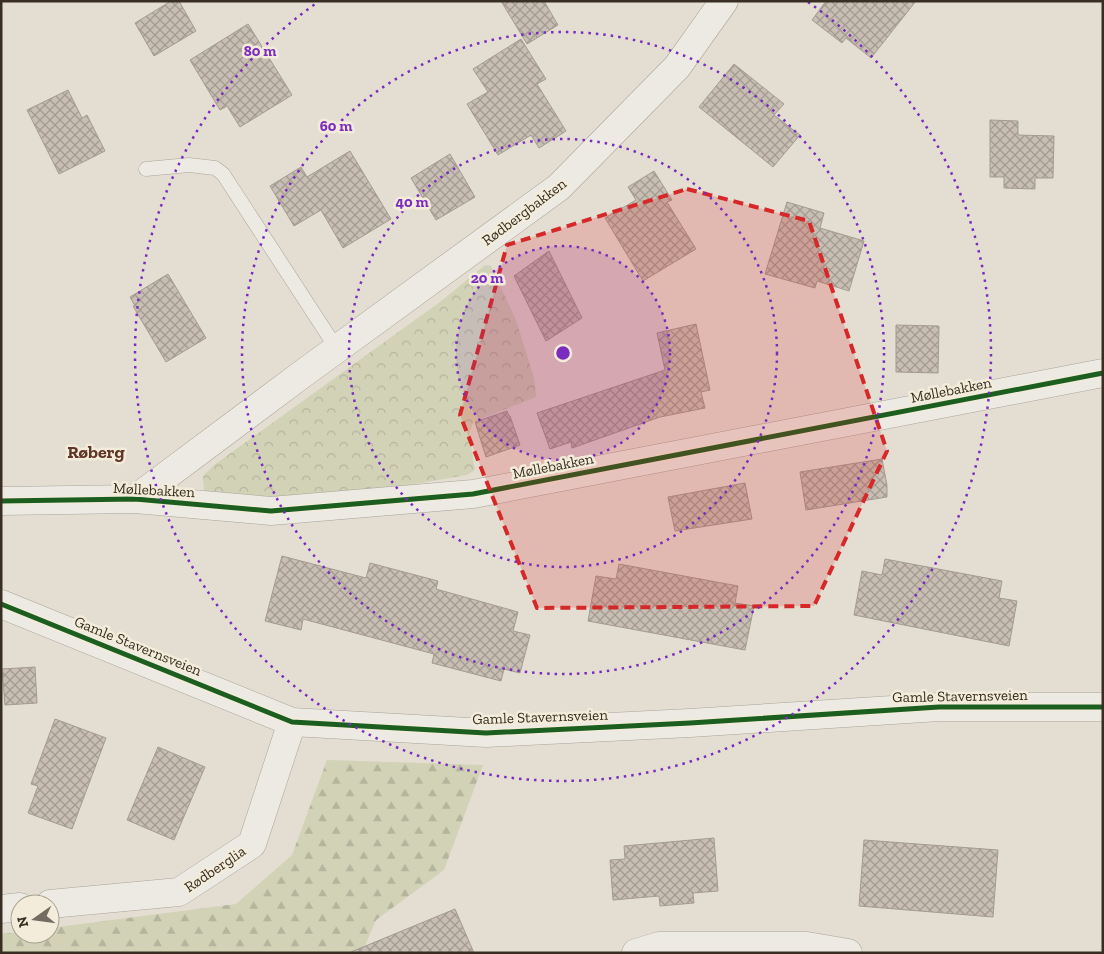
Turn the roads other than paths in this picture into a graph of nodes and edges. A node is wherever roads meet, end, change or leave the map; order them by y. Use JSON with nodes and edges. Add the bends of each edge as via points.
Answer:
{"nodes":[{"id":1,"x":724,"y":1,"type":"edge"},
{"id":2,"x":146,"y":169,"type":"dead end"},
{"id":3,"x":337,"y":349,"type":"junction"},
{"id":4,"x":1103,"y":374,"type":"edge"},
{"id":5,"x":135,"y":499,"type":"junction"},
{"id":6,"x":1,"y":501,"type":"edge"},
{"id":7,"x":1,"y":604,"type":"edge"},
{"id":8,"x":1103,"y":707,"type":"edge"},
{"id":9,"x":292,"y":722,"type":"junction"},
{"id":10,"x":60,"y":903,"type":"edge"},
{"id":11,"x":636,"y":953,"type":"edge"},
{"id":12,"x":848,"y":953,"type":"edge"}],
"edges":[{"from":1,"to":3,"type":"street","name":"Rødbergbakken","via":[[677,67],[559,187]]},
{"from":2,"to":3,"type":"lane","via":[[188,165],[215,168],[223,174]]},
{"from":3,"to":5,"type":"street","name":"Rødbergbakken"},
{"from":4,"to":5,"type":"street","name":"Møllebakken","via":[[473,494],[270,511]]},
{"from":5,"to":6,"type":"street","name":"Møllebakken"},
{"from":7,"to":9,"type":"street","name":"Gamle Stavernsveien"},
{"from":8,"to":9,"type":"street","name":"Gamle Stavernsveien","via":[[939,707],[486,733]]},
{"from":9,"to":10,"type":"street","name":"Rødberglia","via":[[252,844],[179,892]]},
{"from":11,"to":12,"type":"street","via":[[659,946],[807,946]]}]}
